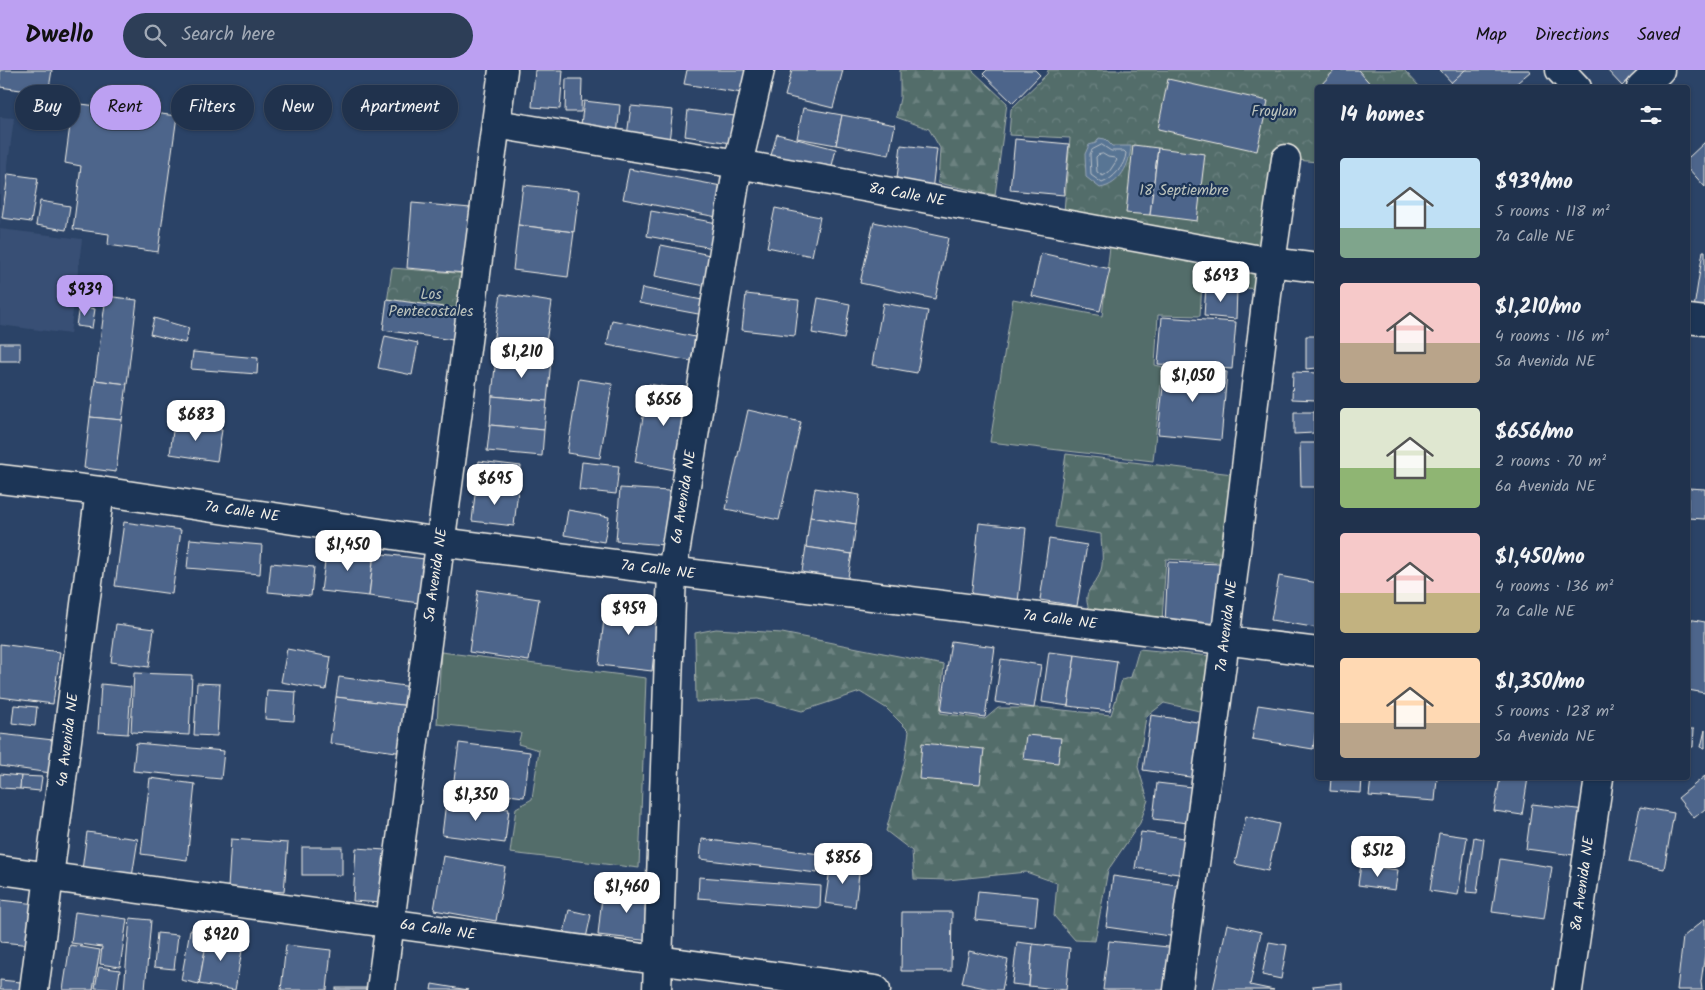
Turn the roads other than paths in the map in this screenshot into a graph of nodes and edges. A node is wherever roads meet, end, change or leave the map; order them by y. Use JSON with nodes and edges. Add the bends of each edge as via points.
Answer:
{"nodes":[{"id":1,"x":503,"y":70,"type":"edge"},
{"id":2,"x":760,"y":70,"type":"edge"},
{"id":3,"x":1560,"y":70,"type":"edge"},
{"id":4,"x":1660,"y":70,"type":"edge"},
{"id":5,"x":1574,"y":85,"type":"edge"},
{"id":6,"x":1644,"y":85,"type":"edge"},
{"id":7,"x":496,"y":124,"type":"junction"},
{"id":8,"x":1286,"y":159,"type":"dead end"},
{"id":9,"x":738,"y":164,"type":"junction"},
{"id":10,"x":1271,"y":262,"type":"junction"},
{"id":11,"x":1315,"y":268,"type":"edge"},
{"id":12,"x":1690,"y":319,"type":"edge"},
{"id":13,"x":1705,"y":321,"type":"edge"},
{"id":14,"x":0,"y":479,"type":"edge"},
{"id":15,"x":100,"y":491,"type":"junction"},
{"id":16,"x":440,"y":542,"type":"junction"},
{"id":17,"x":672,"y":572,"type":"junction"},
{"id":18,"x":1225,"y":641,"type":"junction"},
{"id":19,"x":1315,"y":652,"type":"edge"},
{"id":20,"x":1599,"y":780,"type":"edge"},
{"id":21,"x":0,"y":870,"type":"edge"},
{"id":22,"x":50,"y":877,"type":"junction"},
{"id":23,"x":390,"y":924,"type":"junction"},
{"id":24,"x":658,"y":960,"type":"junction"},
{"id":25,"x":34,"y":990,"type":"edge"},
{"id":26,"x":381,"y":990,"type":"edge"},
{"id":27,"x":657,"y":990,"type":"edge"},
{"id":28,"x":876,"y":990,"type":"edge"},
{"id":29,"x":1178,"y":990,"type":"edge"},
{"id":30,"x":1568,"y":990,"type":"edge"}],
"edges":[{"from":1,"to":7,"type":"street","name":"5a Avenida NE"},
{"from":2,"to":9,"type":"street","name":"6a Avenida NE"},
{"from":3,"to":5,"type":"street"},
{"from":4,"to":6,"type":"street"},
{"from":7,"to":9,"type":"street","name":"8a Calle NE"},
{"from":7,"to":16,"type":"street","name":"5a Avenida NE"},
{"from":8,"to":10,"type":"street","name":"7a Avenida NE"},
{"from":9,"to":10,"type":"street","name":"8a Calle NE"},
{"from":9,"to":17,"type":"street","name":"6a Avenida NE"},
{"from":10,"to":11,"type":"street","name":"8a Calle NE"},
{"from":10,"to":18,"type":"street","name":"7a Avenida NE"},
{"from":12,"to":13,"type":"street"},
{"from":14,"to":15,"type":"street","name":"7a Calle NE"},
{"from":15,"to":16,"type":"street","name":"7a Calle NE"},
{"from":15,"to":22,"type":"street","name":"4a Avenida NE"},
{"from":16,"to":17,"type":"street","name":"7a Calle NE"},
{"from":16,"to":23,"type":"street","name":"5a Avenida NE"},
{"from":17,"to":18,"type":"street","name":"7a Calle NE"},
{"from":17,"to":24,"type":"street","name":"6a Avenida NE"},
{"from":18,"to":19,"type":"street","name":"7a Calle NE"},
{"from":18,"to":29,"type":"street","name":"7a Avenida NE"},
{"from":20,"to":30,"type":"street","name":"8a Avenida NE"},
{"from":21,"to":22,"type":"street","name":"6a Calle NE"},
{"from":22,"to":23,"type":"street","name":"6a Calle NE"},
{"from":22,"to":25,"type":"street","name":"4a Avenida NE"},
{"from":23,"to":24,"type":"street","name":"6a Calle NE"},
{"from":23,"to":26,"type":"street","name":"5a Avenida NE"},
{"from":24,"to":27,"type":"street","name":"6a Avenida NE"},
{"from":24,"to":28,"type":"street","name":"6a Calle NE"}]}
